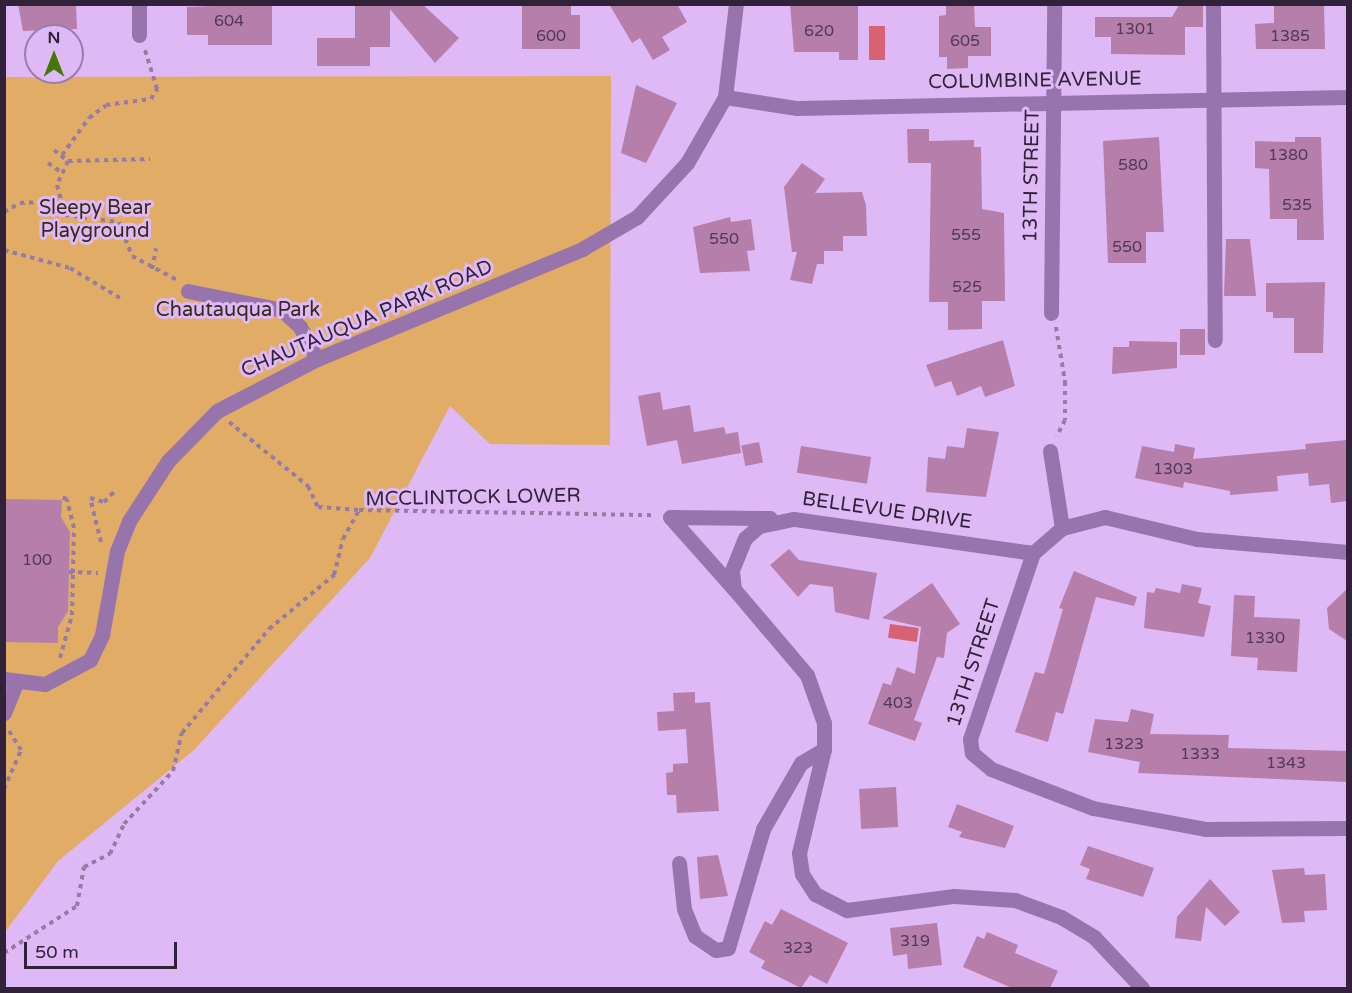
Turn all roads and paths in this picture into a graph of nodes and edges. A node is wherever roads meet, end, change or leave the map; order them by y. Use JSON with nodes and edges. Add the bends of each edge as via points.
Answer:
{"nodes":[{"id":1,"x":139,"y":4,"type":"edge"},
{"id":2,"x":736,"y":4,"type":"edge"},
{"id":3,"x":1054,"y":4,"type":"edge"},
{"id":4,"x":1213,"y":4,"type":"edge"},
{"id":5,"x":139,"y":36,"type":"joint"},
{"id":6,"x":725,"y":96,"type":"junction"},
{"id":7,"x":1347,"y":97,"type":"edge"},
{"id":8,"x":1213,"y":99,"type":"junction"},
{"id":9,"x":1054,"y":100,"type":"junction"},
{"id":10,"x":54,"y":150,"type":"dead end"},
{"id":11,"x":61,"y":156,"type":"junction"},
{"id":12,"x":150,"y":159,"type":"dead end"},
{"id":13,"x":68,"y":161,"type":"junction"},
{"id":14,"x":48,"y":163,"type":"dead end"},
{"id":15,"x":61,"y":172,"type":"junction"},
{"id":16,"x":58,"y":201,"type":"junction"},
{"id":17,"x":4,"y":212,"type":"edge"},
{"id":18,"x":156,"y":248,"type":"dead end"},
{"id":19,"x":4,"y":250,"type":"edge"},
{"id":20,"x":152,"y":269,"type":"junction"},
{"id":21,"x":175,"y":279,"type":"dead end"},
{"id":22,"x":188,"y":291,"type":"dead end"},
{"id":23,"x":120,"y":298,"type":"dead end"},
{"id":24,"x":1051,"y":313,"type":"joint"},
{"id":25,"x":1215,"y":340,"type":"dead end"},
{"id":26,"x":317,"y":359,"type":"junction"},
{"id":27,"x":217,"y":411,"type":"junction"},
{"id":28,"x":1050,"y":451,"type":"joint"},
{"id":29,"x":116,"y":490,"type":"dead end"},
{"id":30,"x":61,"y":498,"type":"dead end"},
{"id":31,"x":359,"y":510,"type":"junction"},
{"id":32,"x":670,"y":517,"type":"junction"},
{"id":33,"x":779,"y":519,"type":"junction"},
{"id":34,"x":1062,"y":528,"type":"junction"},
{"id":35,"x":101,"y":547,"type":"dead end"},
{"id":36,"x":1347,"y":552,"type":"edge"},
{"id":37,"x":1033,"y":553,"type":"junction"},
{"id":38,"x":100,"y":561,"type":"dead end"},
{"id":39,"x":71,"y":572,"type":"junction"},
{"id":40,"x":91,"y":573,"type":"dead end"},
{"id":41,"x":99,"y":579,"type":"dead end"},
{"id":42,"x":734,"y":589,"type":"junction"},
{"id":43,"x":69,"y":660,"type":"dead end"},
{"id":44,"x":10,"y":681,"type":"edge"},
{"id":45,"x":4,"y":713,"type":"edge"},
{"id":46,"x":4,"y":724,"type":"edge"},
{"id":47,"x":824,"y":749,"type":"junction"},
{"id":48,"x":4,"y":789,"type":"edge"},
{"id":49,"x":1347,"y":828,"type":"edge"},
{"id":50,"x":679,"y":863,"type":"dead end"},
{"id":51,"x":4,"y":953,"type":"edge"},
{"id":52,"x":1142,"y":988,"type":"edge"}],
"edges":[{"from":1,"to":5,"type":"street"},
{"from":2,"to":6,"type":"street"},
{"from":3,"to":9,"type":"street","name":"13TH STREET"},
{"from":4,"to":8,"type":"street"},
{"from":5,"to":11,"type":"path","via":[[156,77],[151,99],[106,105],[89,118]]},
{"from":6,"to":9,"type":"street","name":"COLUMBINE AVENUE","via":[[797,108]]},
{"from":6,"to":26,"type":"street","name":"CHAUTAUQUA PARK ROAD","via":[[687,163],[645,210],[611,235]]},
{"from":7,"to":8,"type":"street","name":"COLUMBINE AVENUE"},
{"from":8,"to":9,"type":"street","name":"COLUMBINE AVENUE"},
{"from":8,"to":25,"type":"street"},
{"from":9,"to":24,"type":"street","name":"13TH STREET"},
{"from":10,"to":11,"type":"path"},
{"from":11,"to":13,"type":"path"},
{"from":12,"to":13,"type":"path"},
{"from":13,"to":15,"type":"path"},
{"from":14,"to":15,"type":"path"},
{"from":15,"to":16,"type":"path"},
{"from":16,"to":17,"type":"path","via":[[20,203]]},
{"from":16,"to":20,"type":"path","via":[[69,218],[123,224],[129,252]]},
{"from":18,"to":20,"type":"path"},
{"from":19,"to":23,"type":"path","via":[[70,268]]},
{"from":20,"to":21,"type":"path"},
{"from":22,"to":26,"type":"street","via":[[282,310],[296,322]]},
{"from":24,"to":28,"type":"path","via":[[1064,350],[1065,420]]},
{"from":26,"to":27,"type":"street","name":"CHAUTAUQUA PARK ROAD"},
{"from":27,"to":31,"type":"path","via":[[262,454],[282,462],[308,486],[318,507]]},
{"from":27,"to":44,"type":"street","name":"CHAUTAUQUA PARK ROAD","via":[[168,461],[129,521],[117,551],[102,635],[90,660],[45,684]]},
{"from":28,"to":34,"type":"street"},
{"from":29,"to":35,"type":"path","via":[[104,502],[90,498]]},
{"from":30,"to":39,"type":"path","via":[[67,499],[74,528]]},
{"from":31,"to":32,"type":"path","name":"MCCLINTOCK LOWER","via":[[633,512]]},
{"from":31,"to":51,"type":"path","name":"MCCLINTOCK LOWER","via":[[343,539],[334,575],[269,629],[183,733],[173,771],[124,824],[110,854],[84,867],[76,906]]},
{"from":32,"to":33,"type":"street"},
{"from":32,"to":42,"type":"street"},
{"from":33,"to":37,"type":"street","name":"BELLEVUE DRIVE"},
{"from":33,"to":42,"type":"street","name":"BELLEVUE DRIVE","via":[[745,538],[732,571]]},
{"from":34,"to":36,"type":"street","via":[[1104,517],[1197,539]]},
{"from":34,"to":37,"type":"street"},
{"from":37,"to":49,"type":"street","name":"13TH STREET","via":[[970,739],[972,753],[991,769],[1083,805],[1160,824]]},
{"from":38,"to":41,"type":"path"},
{"from":39,"to":40,"type":"path"},
{"from":39,"to":43,"type":"path","via":[[72,615],[58,664]]},
{"from":42,"to":47,"type":"street","via":[[807,675],[824,723]]},
{"from":44,"to":45,"type":"street"},
{"from":46,"to":48,"type":"path","via":[[21,750]]},
{"from":47,"to":50,"type":"street","via":[[801,764],[763,829],[728,948],[716,950],[695,936],[682,899]]},
{"from":47,"to":52,"type":"street","via":[[799,854],[815,894],[847,910],[954,896],[1015,900],[1061,917],[1094,937]]}]}
